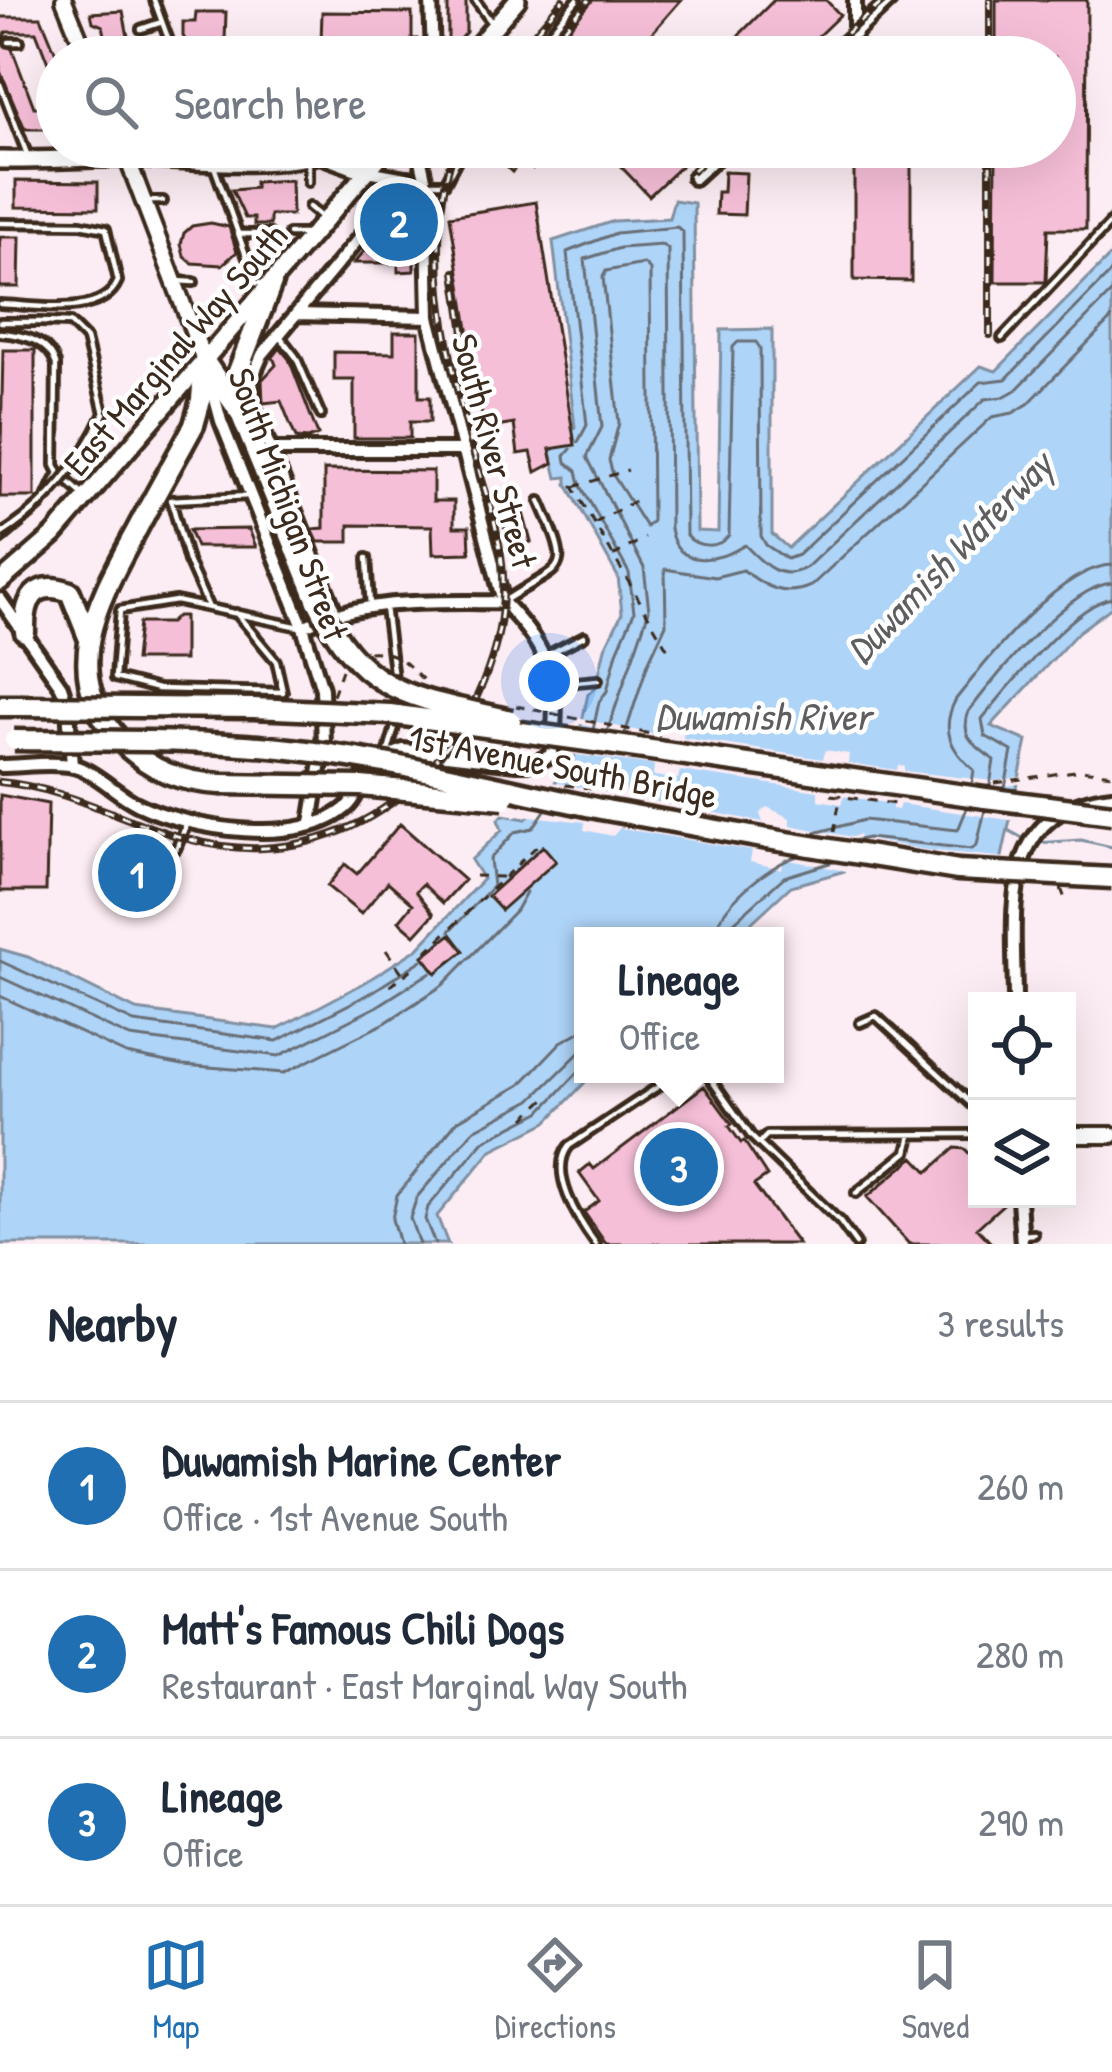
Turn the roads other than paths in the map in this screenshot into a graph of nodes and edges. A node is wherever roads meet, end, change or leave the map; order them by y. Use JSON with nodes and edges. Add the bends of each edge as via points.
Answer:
{"nodes":[{"id":1,"x":64,"y":0,"type":"edge"},
{"id":2,"x":154,"y":0,"type":"edge"},
{"id":3,"x":431,"y":0,"type":"edge"},
{"id":4,"x":517,"y":0,"type":"edge"},
{"id":5,"x":578,"y":0,"type":"edge"},
{"id":6,"x":855,"y":0,"type":"edge"},
{"id":7,"x":890,"y":0,"type":"edge"},
{"id":8,"x":476,"y":1,"type":"edge"},
{"id":9,"x":163,"y":22,"type":"junction"},
{"id":10,"x":494,"y":27,"type":"junction"},
{"id":11,"x":141,"y":29,"type":"dead end"},
{"id":12,"x":855,"y":34,"type":"junction"},
{"id":13,"x":79,"y":36,"type":"edge"},
{"id":14,"x":168,"y":36,"type":"edge"},
{"id":15,"x":432,"y":36,"type":"edge"},
{"id":16,"x":486,"y":36,"type":"edge"},
{"id":17,"x":547,"y":36,"type":"edge"},
{"id":18,"x":853,"y":36,"type":"edge"},
{"id":19,"x":9,"y":42,"type":"dead end"},
{"id":20,"x":20,"y":42,"type":"dead end"},
{"id":21,"x":0,"y":84,"type":"edge"},
{"id":22,"x":36,"y":159,"type":"edge"},
{"id":23,"x":0,"y":160,"type":"edge"},
{"id":24,"x":29,"y":160,"type":"junction"},
{"id":25,"x":132,"y":168,"type":"edge"},
{"id":26,"x":215,"y":168,"type":"edge"},
{"id":27,"x":313,"y":168,"type":"edge"},
{"id":28,"x":359,"y":168,"type":"edge"},
{"id":29,"x":370,"y":168,"type":"edge"},
{"id":30,"x":423,"y":168,"type":"edge"},
{"id":31,"x":453,"y":168,"type":"edge"},
{"id":32,"x":705,"y":168,"type":"edge"},
{"id":33,"x":367,"y":171,"type":"junction"},
{"id":34,"x":409,"y":178,"type":"junction"},
{"id":35,"x":694,"y":178,"type":"dead end"},
{"id":36,"x":308,"y":182,"type":"dead end"},
{"id":37,"x":426,"y":183,"type":"junction"},
{"id":38,"x":163,"y":201,"type":"dead end"},
{"id":39,"x":144,"y":202,"type":"junction"},
{"id":40,"x":308,"y":207,"type":"dead end"},
{"id":41,"x":326,"y":220,"type":"junction"},
{"id":42,"x":1112,"y":221,"type":"edge"},
{"id":43,"x":0,"y":223,"type":"edge"},
{"id":44,"x":238,"y":234,"type":"junction"},
{"id":45,"x":270,"y":234,"type":"dead end"},
{"id":46,"x":289,"y":234,"type":"dead end"},
{"id":47,"x":314,"y":234,"type":"junction"},
{"id":48,"x":175,"y":281,"type":"junction"},
{"id":49,"x":194,"y":282,"type":"dead end"},
{"id":50,"x":272,"y":283,"type":"junction"},
{"id":51,"x":0,"y":304,"type":"edge"},
{"id":52,"x":296,"y":314,"type":"junction"},
{"id":53,"x":429,"y":316,"type":"junction"},
{"id":54,"x":0,"y":322,"type":"edge"},
{"id":55,"x":0,"y":333,"type":"edge"},
{"id":56,"x":279,"y":335,"type":"junction"},
{"id":57,"x":1001,"y":338,"type":"dead end"},
{"id":58,"x":204,"y":360,"type":"junction"},
{"id":59,"x":252,"y":378,"type":"joint"},
{"id":60,"x":240,"y":413,"type":"junction"},
{"id":61,"x":321,"y":415,"type":"dead end"},
{"id":62,"x":272,"y":450,"type":"junction"},
{"id":63,"x":461,"y":451,"type":"junction"},
{"id":64,"x":59,"y":473,"type":"junction"},
{"id":65,"x":250,"y":496,"type":"junction"},
{"id":66,"x":87,"y":497,"type":"junction"},
{"id":67,"x":541,"y":501,"type":"dead end"},
{"id":68,"x":0,"y":538,"type":"edge"},
{"id":69,"x":367,"y":558,"type":"dead end"},
{"id":70,"x":0,"y":582,"type":"edge"},
{"id":71,"x":0,"y":599,"type":"edge"},
{"id":72,"x":503,"y":602,"type":"junction"},
{"id":73,"x":385,"y":604,"type":"junction"},
{"id":74,"x":370,"y":606,"type":"junction"},
{"id":75,"x":209,"y":608,"type":"junction"},
{"id":76,"x":335,"y":612,"type":"junction"},
{"id":77,"x":236,"y":613,"type":"junction"},
{"id":78,"x":303,"y":627,"type":"junction"},
{"id":79,"x":25,"y":632,"type":"junction"},
{"id":80,"x":584,"y":636,"type":"dead end"},
{"id":81,"x":88,"y":639,"type":"junction"},
{"id":82,"x":545,"y":656,"type":"junction"},
{"id":83,"x":598,"y":680,"type":"dead end"},
{"id":84,"x":555,"y":684,"type":"junction"},
{"id":85,"x":398,"y":697,"type":"dead end"},
{"id":86,"x":10,"y":706,"type":"edge"},
{"id":87,"x":399,"y":712,"type":"dead end"},
{"id":88,"x":7,"y":740,"type":"edge"},
{"id":89,"x":609,"y":744,"type":"junction"},
{"id":90,"x":387,"y":755,"type":"junction"},
{"id":91,"x":0,"y":766,"type":"edge"},
{"id":92,"x":72,"y":766,"type":"junction"},
{"id":93,"x":1112,"y":796,"type":"edge"},
{"id":94,"x":606,"y":810,"type":"junction"},
{"id":95,"x":1112,"y":814,"type":"edge"},
{"id":96,"x":187,"y":823,"type":"junction"},
{"id":97,"x":311,"y":824,"type":"junction"},
{"id":98,"x":176,"y":850,"type":"dead end"},
{"id":99,"x":1112,"y":878,"type":"edge"},
{"id":100,"x":1015,"y":992,"type":"edge"},
{"id":101,"x":860,"y":1023,"type":"dead end"},
{"id":102,"x":664,"y":1083,"type":"edge"},
{"id":103,"x":713,"y":1083,"type":"edge"},
{"id":104,"x":968,"y":1101,"type":"edge"},
{"id":105,"x":911,"y":1135,"type":"junction"},
{"id":106,"x":968,"y":1135,"type":"edge"},
{"id":107,"x":1076,"y":1135,"type":"edge"},
{"id":108,"x":1112,"y":1136,"type":"edge"},
{"id":109,"x":760,"y":1142,"type":"junction"},
{"id":110,"x":856,"y":1193,"type":"dead end"},
{"id":111,"x":1023,"y":1208,"type":"edge"},
{"id":112,"x":1026,"y":1238,"type":"edge"},
{"id":113,"x":596,"y":1244,"type":"edge"},
{"id":114,"x":856,"y":1244,"type":"edge"}],
"edges":[{"from":1,"to":13,"type":"main road"},
{"from":2,"to":9,"type":"lane"},
{"from":3,"to":15,"type":"street"},
{"from":4,"to":10,"type":"main road"},
{"from":5,"to":17,"type":"lane"},
{"from":6,"to":12,"type":"street"},
{"from":7,"to":12,"type":"street"},
{"from":8,"to":10,"type":"lane"},
{"from":9,"to":11,"type":"lane"},
{"from":9,"to":14,"type":"lane"},
{"from":10,"to":16,"type":"main road"},
{"from":12,"to":18,"type":"street"},
{"from":19,"to":20,"type":"lane"},
{"from":21,"to":24,"type":"lane"},
{"from":22,"to":24,"type":"main road"},
{"from":23,"to":24,"type":"main road"},
{"from":25,"to":39,"type":"main road","name":"South Michigan Street"},
{"from":26,"to":44,"type":"lane"},
{"from":27,"to":36,"type":"lane"},
{"from":28,"to":33,"type":"main road"},
{"from":29,"to":33,"type":"main road","name":"East Marginal Way South"},
{"from":30,"to":37,"type":"street","name":"South River Street"},
{"from":31,"to":37,"type":"lane","via":[[445,183]]},
{"from":32,"to":35,"type":"street"},
{"from":33,"to":34,"type":"street"},
{"from":33,"to":41,"type":"main road","name":"East Marginal Way South"},
{"from":34,"to":37,"type":"street"},
{"from":34,"to":52,"type":"street","name":"East Marginal Way South"},
{"from":37,"to":53,"type":"street","name":"South River Street"},
{"from":38,"to":39,"type":"lane"},
{"from":39,"to":48,"type":"main road","name":"South Michigan Street"},
{"from":40,"to":41,"type":"lane"},
{"from":41,"to":47,"type":"main road","name":"East Marginal Way South"},
{"from":42,"to":57,"type":"lane"},
{"from":43,"to":51,"type":"lane","via":[[106,229],[118,281],[87,305]]},
{"from":44,"to":45,"type":"lane"},
{"from":44,"to":50,"type":"lane","via":[[256,283]]},
{"from":46,"to":47,"type":"lane"},
{"from":47,"to":50,"type":"main road","name":"East Marginal Way South"},
{"from":48,"to":49,"type":"lane"},
{"from":48,"to":58,"type":"main road","name":"South Michigan Street"},
{"from":50,"to":58,"type":"main road","name":"East Marginal Way South"},
{"from":50,"to":60,"type":"highway","via":[[237,374]]},
{"from":52,"to":53,"type":"street"},
{"from":52,"to":56,"type":"street","name":"East Marginal Way South"},
{"from":53,"to":63,"type":"street","name":"South River Street"},
{"from":54,"to":68,"type":"lane","bridge":true,"via":[[70,323],[86,339],[104,413],[80,459]]},
{"from":55,"to":64,"type":"lane","via":[[52,351]]},
{"from":56,"to":59,"type":"street","name":"East Marginal Way South"},
{"from":56,"to":61,"type":"lane"},
{"from":58,"to":60,"type":"highway"},
{"from":58,"to":65,"type":"street","name":"South Michigan Street"},
{"from":58,"to":66,"type":"main road","name":"East Marginal Way South"},
{"from":58,"to":81,"type":"highway","via":[[194,425],[108,581]]},
{"from":59,"to":62,"type":"street","name":"South Michigan Street"},
{"from":60,"to":89,"type":"highway","bridge":true,"via":[[316,601],[341,646],[381,682]]},
{"from":62,"to":63,"type":"street"},
{"from":62,"to":76,"type":"street","name":"South Michigan Street"},
{"from":63,"to":72,"type":"street","name":"South River Street"},
{"from":64,"to":66,"type":"lane"},
{"from":64,"to":68,"type":"lane","via":[[38,510]]},
{"from":65,"to":75,"type":"lane","via":[[171,500]]},
{"from":65,"to":78,"type":"street","name":"South Michigan Street"},
{"from":66,"to":70,"type":"main road","name":"East Marginal Way South"},
{"from":67,"to":72,"type":"lane","via":[[562,550],[559,568]]},
{"from":69,"to":74,"type":"lane"},
{"from":71,"to":79,"type":"street"},
{"from":72,"to":73,"type":"street"},
{"from":72,"to":82,"type":"street","name":"South River Street"},
{"from":73,"to":74,"type":"street"},
{"from":73,"to":85,"type":"lane"},
{"from":74,"to":76,"type":"street"},
{"from":75,"to":77,"type":"lane"},
{"from":75,"to":77,"type":"lane","via":[[176,601],[120,610],[115,678],[158,689],[283,692],[276,661]]},
{"from":76,"to":78,"type":"street"},
{"from":77,"to":78,"type":"lane"},
{"from":78,"to":97,"type":"street","name":"South Michigan Street","via":[[325,720]]},
{"from":79,"to":81,"type":"highway","via":[[29,599],[58,588],[70,592]]},
{"from":79,"to":92,"type":"street","via":[[61,686]]},
{"from":80,"to":82,"type":"lane"},
{"from":81,"to":94,"type":"highway","bridge":true,"via":[[95,703],[118,738],[175,778]]},
{"from":82,"to":84,"type":"street","name":"South River Street"},
{"from":83,"to":84,"type":"lane"},
{"from":84,"to":90,"type":"street","name":"South River Street","via":[[551,755],[514,776],[403,750]]},
{"from":86,"to":89,"type":"highway","name":"1st Avenue South Bridge","bridge":true,"via":[[390,714]]},
{"from":87,"to":90,"type":"lane"},
{"from":88,"to":94,"type":"highway","name":"1st Avenue South Bridge","bridge":true,"via":[[307,751]]},
{"from":89,"to":95,"type":"highway","name":"1st Avenue South Bridge","bridge":true},
{"from":90,"to":97,"type":"street","via":[[370,764],[350,804]]},
{"from":91,"to":92,"type":"street"},
{"from":92,"to":96,"type":"street"},
{"from":93,"to":100,"type":"street","via":[[1054,817],[1027,845],[1016,882]]},
{"from":94,"to":99,"type":"highway","name":"1st Avenue South Bridge","bridge":true,"via":[[958,870]]},
{"from":96,"to":97,"type":"street","via":[[242,831]]},
{"from":96,"to":98,"type":"lane"},
{"from":101,"to":104,"type":"lane","via":[[876,1016]]},
{"from":102,"to":113,"type":"lane","via":[[561,1156],[576,1211]]},
{"from":103,"to":109,"type":"lane"},
{"from":105,"to":106,"type":"lane"},
{"from":105,"to":109,"type":"lane","via":[[767,1135]]},
{"from":105,"to":110,"type":"lane","via":[[907,1152]]},
{"from":107,"to":108,"type":"main road"},
{"from":109,"to":114,"type":"lane"},
{"from":111,"to":112,"type":"street"}]}
